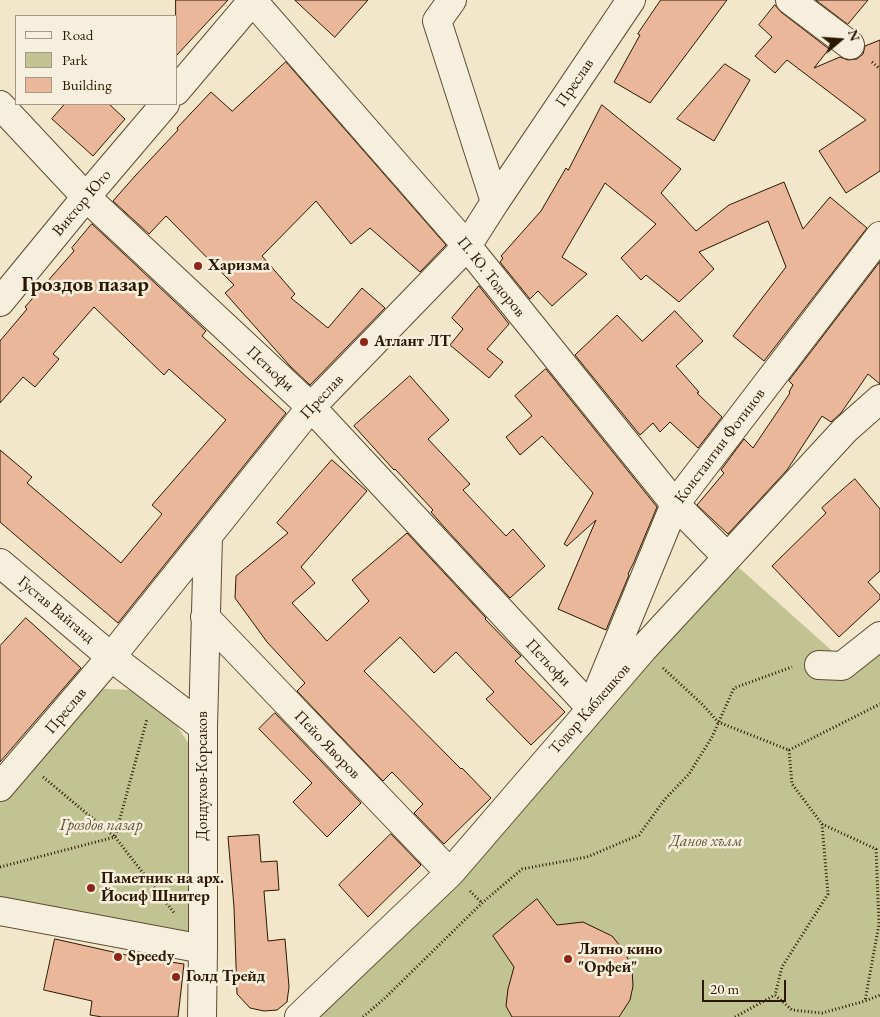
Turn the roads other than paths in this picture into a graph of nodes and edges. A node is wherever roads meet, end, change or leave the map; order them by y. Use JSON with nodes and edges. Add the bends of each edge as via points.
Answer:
{"nodes":[{"id":1,"x":252,"y":0,"type":"edge"},
{"id":2,"x":452,"y":0,"type":"edge"},
{"id":3,"x":631,"y":0,"type":"edge"},
{"id":4,"x":790,"y":0,"type":"edge"},
{"id":5,"x":850,"y":45,"type":"dead end"},
{"id":6,"x":178,"y":89,"type":"edge"},
{"id":7,"x":0,"y":105,"type":"edge"},
{"id":8,"x":164,"y":105,"type":"edge"},
{"id":9,"x":86,"y":197,"type":"junction"},
{"id":10,"x":495,"y":202,"type":"junction"},
{"id":11,"x":880,"y":236,"type":"edge"},
{"id":12,"x":467,"y":246,"type":"junction"},
{"id":13,"x":0,"y":302,"type":"edge"},
{"id":14,"x":880,"y":399,"type":"edge"},
{"id":15,"x":311,"y":407,"type":"junction"},
{"id":16,"x":675,"y":504,"type":"junction"},
{"id":17,"x":208,"y":536,"type":"junction"},
{"id":18,"x":727,"y":557,"type":"junction"},
{"id":19,"x":0,"y":563,"type":"edge"},
{"id":20,"x":205,"y":617,"type":"junction"},
{"id":21,"x":880,"y":636,"type":"edge"},
{"id":22,"x":111,"y":657,"type":"junction"},
{"id":23,"x":819,"y":666,"type":"road end"},
{"id":24,"x":591,"y":708,"type":"junction"},
{"id":25,"x":203,"y":727,"type":"junction"},
{"id":26,"x":0,"y":787,"type":"edge"},
{"id":27,"x":450,"y":873,"type":"junction"},
{"id":28,"x":0,"y":911,"type":"edge"},
{"id":29,"x":204,"y":949,"type":"junction"},
{"id":30,"x":206,"y":1016,"type":"edge"},
{"id":31,"x":299,"y":1017,"type":"edge"}],
"edges":[{"from":1,"to":6,"type":"street"},
{"from":1,"to":12,"type":"street","name":"П. Ю. Тодоров"},
{"from":2,"to":10,"type":"street","via":[[437,21]]},
{"from":3,"to":10,"type":"street","name":"Преслав"},
{"from":4,"to":5,"type":"street"},
{"from":7,"to":9,"type":"street","name":"Петьофи"},
{"from":8,"to":9,"type":"street","name":"Виктор Юго"},
{"from":9,"to":13,"type":"street","name":"Виктор Юго"},
{"from":9,"to":15,"type":"street","name":"Петьофи"},
{"from":10,"to":12,"type":"street","name":"Преслав"},
{"from":11,"to":16,"type":"street","name":"Константин Фотинов"},
{"from":12,"to":15,"type":"street","name":"Преслав"},
{"from":12,"to":16,"type":"street","name":"П. Ю. Тодоров"},
{"from":14,"to":18,"type":"street","name":"Тодор Каблешков","via":[[845,430]]},
{"from":15,"to":17,"type":"street","name":"Преслав"},
{"from":15,"to":24,"type":"street","name":"Петьофи"},
{"from":16,"to":18,"type":"street","name":"П. Ю. Тодоров"},
{"from":16,"to":24,"type":"street","name":"Константин Фотинов"},
{"from":17,"to":20,"type":"street","name":"Дондуков-Корсаков"},
{"from":17,"to":22,"type":"street","name":"Преслав"},
{"from":18,"to":24,"type":"street","name":"Тодор Каблешков"},
{"from":19,"to":22,"type":"street","name":"Густав Вайганд"},
{"from":20,"to":25,"type":"street","name":"Дондуков-Корсаков"},
{"from":20,"to":27,"type":"street","name":"Пейо Яворов"},
{"from":21,"to":23,"type":"street","via":[[842,666]]},
{"from":22,"to":25,"type":"street","name":"Густав Вайганд"},
{"from":22,"to":26,"type":"street","name":"Преслав"},
{"from":24,"to":27,"type":"street","name":"Тодор Каблешков"},
{"from":25,"to":29,"type":"street","name":"Дондуков-Корсаков"},
{"from":27,"to":31,"type":"street","name":"Тодор Каблешков"},
{"from":28,"to":29,"type":"street"},
{"from":29,"to":30,"type":"street","name":"Дондуков-Корсаков"}]}
